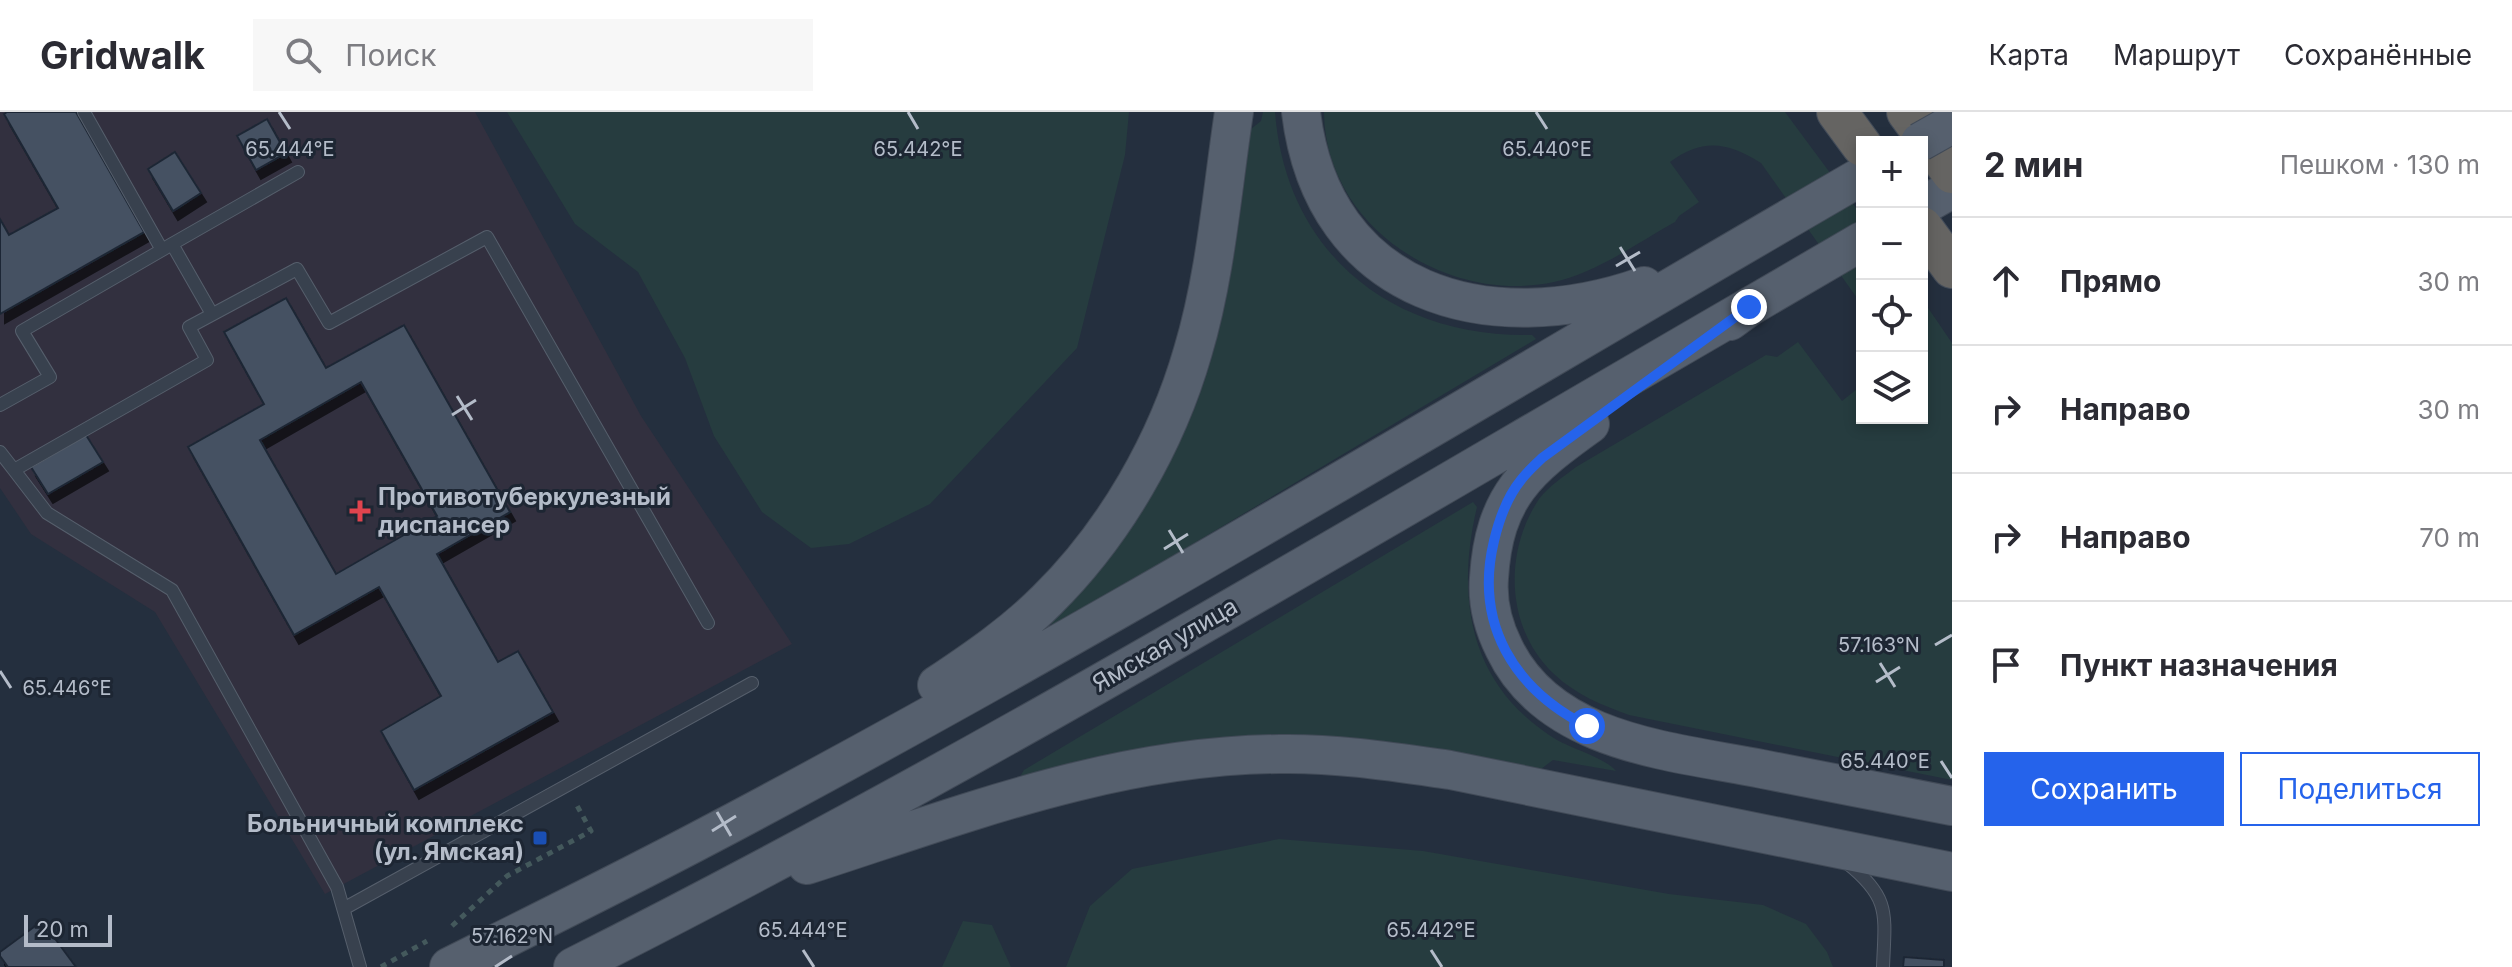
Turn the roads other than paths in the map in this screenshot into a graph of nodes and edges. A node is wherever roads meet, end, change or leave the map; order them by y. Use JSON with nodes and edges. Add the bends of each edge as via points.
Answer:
{"nodes":[{"id":1,"x":84,"y":112,"type":"edge"},
{"id":2,"x":1234,"y":112,"type":"edge"},
{"id":3,"x":1301,"y":112,"type":"edge"},
{"id":4,"x":1837,"y":112,"type":"edge"},
{"id":5,"x":1907,"y":112,"type":"edge"},
{"id":6,"x":1952,"y":124,"type":"edge"},
{"id":7,"x":1856,"y":138,"type":"edge"},
{"id":8,"x":1928,"y":138,"type":"edge"},
{"id":9,"x":298,"y":172,"type":"dead end"},
{"id":10,"x":1952,"y":173,"type":"edge"},
{"id":11,"x":1856,"y":179,"type":"edge"},
{"id":12,"x":1952,"y":189,"type":"edge"},
{"id":13,"x":1928,"y":203,"type":"edge"},
{"id":14,"x":1928,"y":235,"type":"edge"},
{"id":15,"x":1856,"y":245,"type":"edge"},
{"id":16,"x":167,"y":247,"type":"junction"},
{"id":17,"x":1718,"y":259,"type":"junction"},
{"id":18,"x":1952,"y":268,"type":"edge"},
{"id":19,"x":1749,"y":307,"type":"junction"},
{"id":20,"x":212,"y":314,"type":"junction"},
{"id":21,"x":0,"y":405,"type":"edge"},
{"id":22,"x":0,"y":452,"type":"edge"},
{"id":23,"x":14,"y":470,"type":"junction"},
{"id":24,"x":708,"y":623,"type":"dead end"},
{"id":25,"x":752,"y":683,"type":"dead end"},
{"id":26,"x":1952,"y":806,"type":"edge"},
{"id":27,"x":695,"y":843,"type":"junction"},
{"id":28,"x":1829,"y":848,"type":"junction"},
{"id":29,"x":1952,"y":872,"type":"edge"},
{"id":30,"x":717,"y":894,"type":"junction"},
{"id":31,"x":345,"y":908,"type":"junction"},
{"id":32,"x":443,"y":945,"type":"edge"},
{"id":33,"x":360,"y":967,"type":"edge"},
{"id":34,"x":573,"y":967,"type":"edge"},
{"id":35,"x":1883,"y":967,"type":"edge"}],
"edges":[{"from":1,"to":16,"type":"lane"},
{"from":2,"to":27,"type":"main road","via":[[1194,350],[1152,454],[1103,535],[1047,600],[985,653]]},
{"from":3,"to":17,"type":"main road","via":[[1310,160],[1336,218],[1383,267],[1430,294],[1492,308],[1547,309],[1612,297]]},
{"from":4,"to":7,"type":"highway"},
{"from":5,"to":10,"type":"highway"},
{"from":6,"to":8,"type":"main road","bridge":true},
{"from":9,"to":16,"type":"lane"},
{"from":11,"to":17,"type":"main road"},
{"from":12,"to":13,"type":"main road"},
{"from":14,"to":18,"type":"highway"},
{"from":15,"to":19,"type":"main road"},
{"from":16,"to":20,"type":"lane"},
{"from":16,"to":21,"type":"lane","via":[[22,331],[50,377]]},
{"from":17,"to":27,"type":"main road","via":[[1175,577]]},
{"from":19,"to":26,"type":"main road","via":[[1542,458],[1521,480],[1507,503],[1490,556],[1491,613],[1498,635],[1524,680],[1545,701],[1613,737]]},
{"from":19,"to":30,"type":"main road","name":"Ямская улица","via":[[934,776]]},
{"from":20,"to":23,"type":"lane","via":[[189,327],[207,360]]},
{"from":20,"to":24,"type":"lane","via":[[297,269],[329,323],[487,237]]},
{"from":22,"to":23,"type":"lane"},
{"from":23,"to":31,"type":"lane","via":[[47,513],[172,590]]},
{"from":25,"to":31,"type":"lane"},
{"from":27,"to":32,"type":"main road"},
{"from":28,"to":29,"type":"main road"},
{"from":28,"to":30,"type":"main road","via":[[1450,770],[1367,758],[1280,754],[1193,760],[1038,790]]},
{"from":28,"to":35,"type":"lane","via":[[1878,892],[1885,913]]},
{"from":30,"to":34,"type":"main road","name":"Ямская улица"},
{"from":31,"to":33,"type":"lane"}]}
